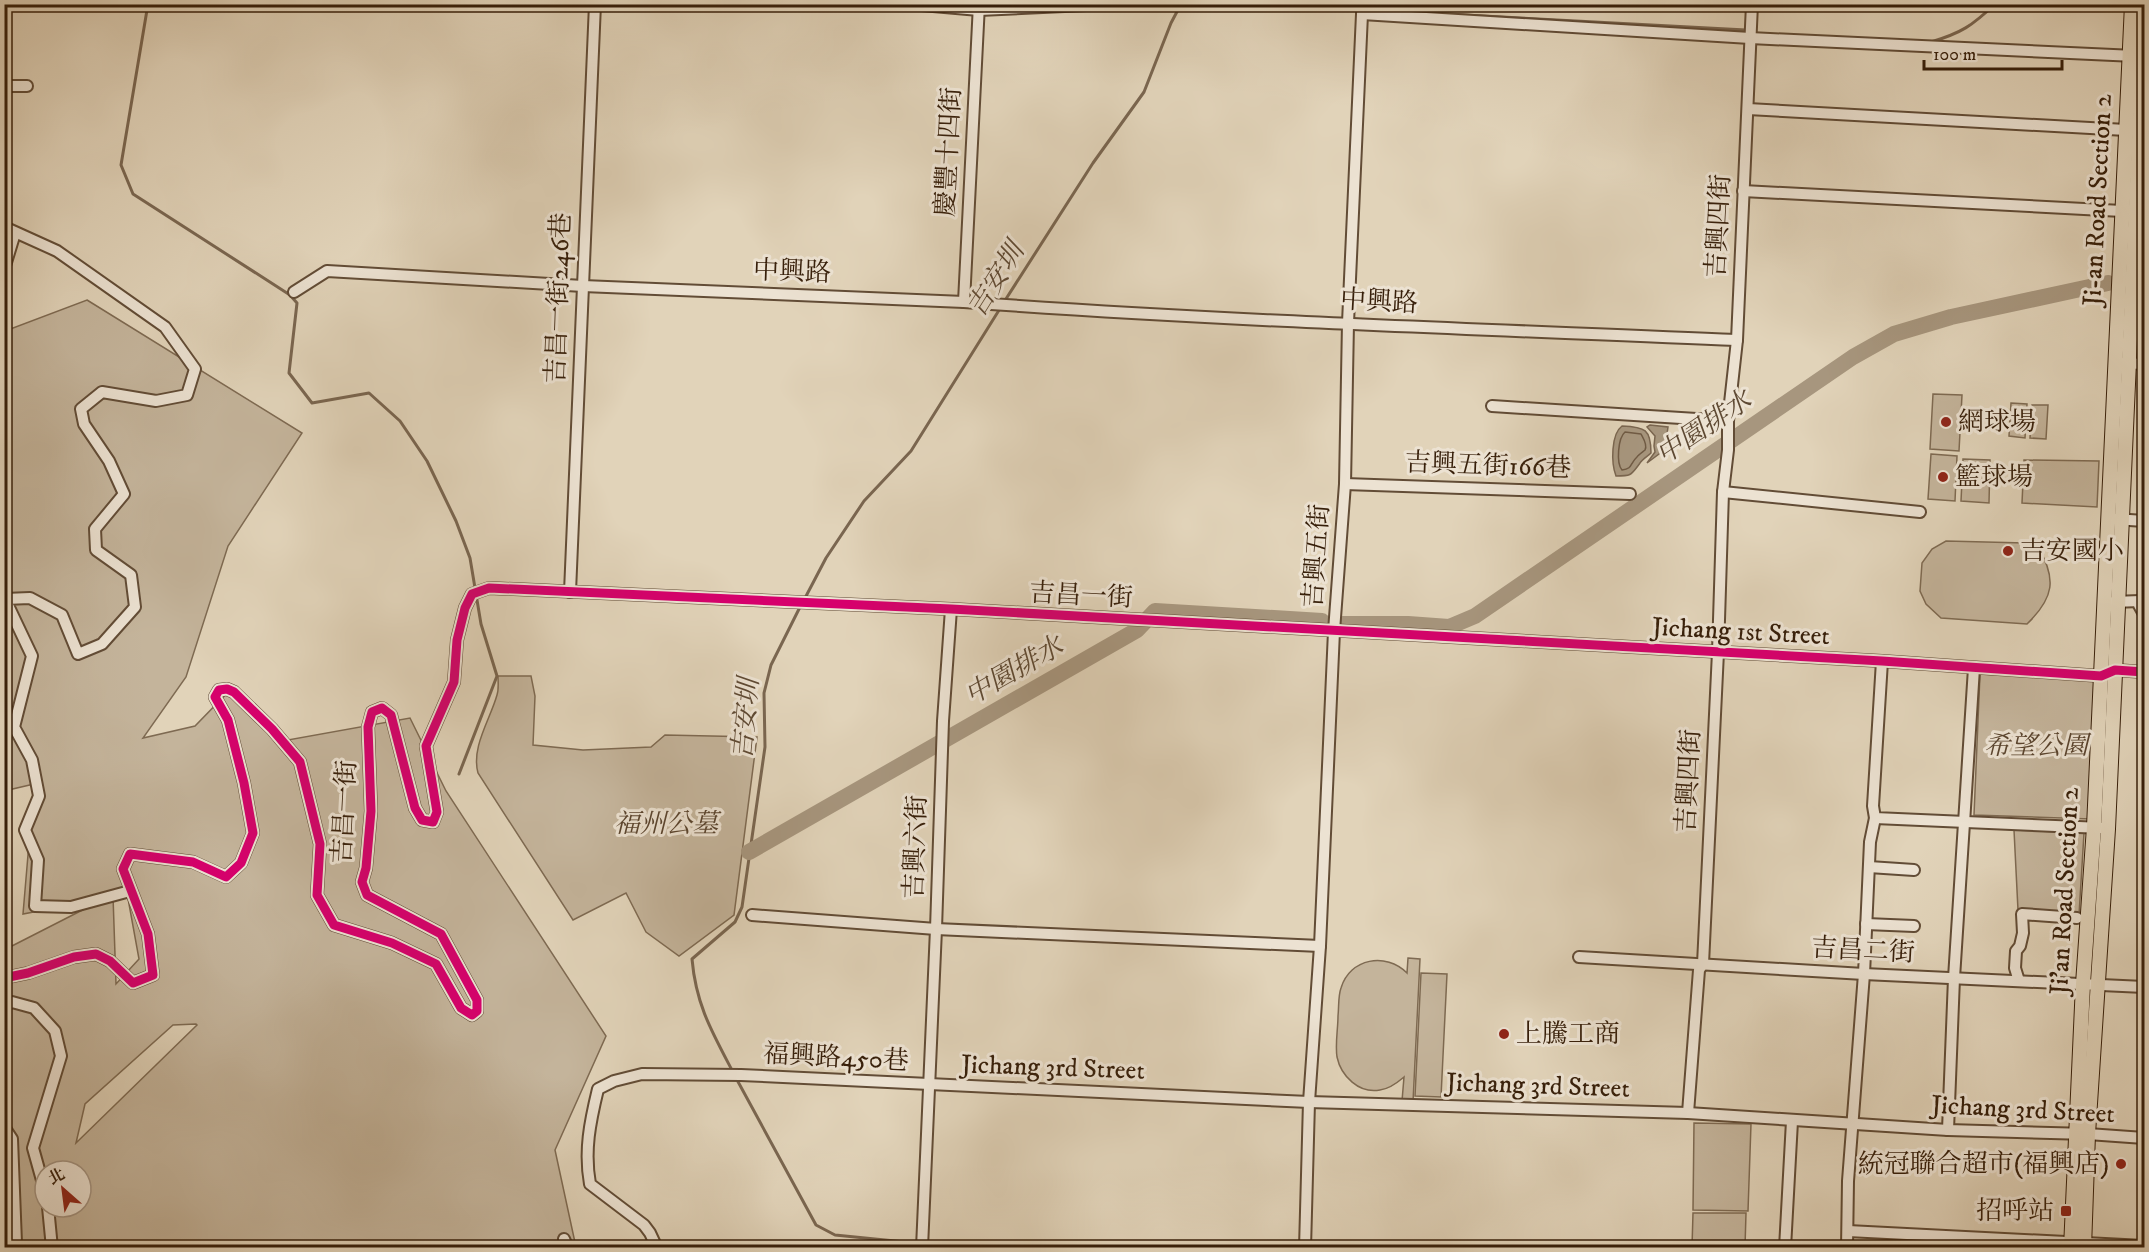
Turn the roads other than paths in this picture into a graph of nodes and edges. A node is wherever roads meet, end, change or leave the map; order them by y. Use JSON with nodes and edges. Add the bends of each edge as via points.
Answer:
{"nodes":[{"id":1,"x":595,"y":4,"type":"edge"},
{"id":2,"x":910,"y":4,"type":"edge"},
{"id":3,"x":1108,"y":4,"type":"edge"},
{"id":4,"x":1346,"y":4,"type":"edge"},
{"id":5,"x":1752,"y":4,"type":"edge"},
{"id":6,"x":2132,"y":4,"type":"edge"},
{"id":7,"x":979,"y":7,"type":"edge"},
{"id":8,"x":1366,"y":8,"type":"edge"},
{"id":9,"x":2145,"y":28,"type":"edge"},
{"id":10,"x":1750,"y":38,"type":"junction"},
{"id":11,"x":2139,"y":56,"type":"edge"},
{"id":12,"x":4,"y":86,"type":"edge"},
{"id":13,"x":27,"y":86,"type":"dead end"},
{"id":14,"x":1748,"y":109,"type":"junction"},
{"id":15,"x":2126,"y":130,"type":"junction"},
{"id":16,"x":1743,"y":191,"type":"junction"},
{"id":17,"x":2122,"y":211,"type":"junction"},
{"id":18,"x":4,"y":227,"type":"edge"},
{"id":19,"x":15,"y":233,"type":"junction"},
{"id":20,"x":4,"y":269,"type":"edge"},
{"id":21,"x":583,"y":286,"type":"junction"},
{"id":22,"x":294,"y":292,"type":"dead end"},
{"id":23,"x":964,"y":302,"type":"junction"},
{"id":24,"x":1348,"y":323,"type":"junction"},
{"id":25,"x":1737,"y":340,"type":"junction"},
{"id":26,"x":2115,"y":362,"type":"junction"},
{"id":27,"x":2130,"y":363,"type":"junction"},
{"id":28,"x":2145,"y":364,"type":"edge"},
{"id":29,"x":1492,"y":406,"type":"dead end"},
{"id":30,"x":1728,"y":418,"type":"junction"},
{"id":31,"x":1345,"y":484,"type":"junction"},
{"id":32,"x":1723,"y":492,"type":"junction"},
{"id":33,"x":1630,"y":494,"type":"dead end"},
{"id":34,"x":1920,"y":512,"type":"dead end"},
{"id":35,"x":2108,"y":518,"type":"junction"},
{"id":36,"x":2123,"y":519,"type":"junction"},
{"id":37,"x":2145,"y":521,"type":"edge"},
{"id":38,"x":570,"y":592,"type":"junction"},
{"id":39,"x":2142,"y":598,"type":"edge"},
{"id":40,"x":2111,"y":602,"type":"junction"},
{"id":41,"x":951,"y":609,"type":"junction"},
{"id":42,"x":2145,"y":614,"type":"edge"},
{"id":43,"x":1334,"y":631,"type":"junction"},
{"id":44,"x":1718,"y":652,"type":"junction"},
{"id":45,"x":1882,"y":661,"type":"junction"},
{"id":46,"x":1974,"y":668,"type":"junction"},
{"id":47,"x":2115,"y":670,"type":"junction"},
{"id":48,"x":2145,"y":672,"type":"edge"},
{"id":49,"x":2101,"y":676,"type":"junction"},
{"id":50,"x":1875,"y":818,"type":"junction"},
{"id":51,"x":1965,"y":823,"type":"junction"},
{"id":52,"x":2101,"y":828,"type":"junction"},
{"id":53,"x":1869,"y":867,"type":"junction"},
{"id":54,"x":1914,"y":870,"type":"dead end"},
{"id":55,"x":130,"y":891,"type":"junction"},
{"id":56,"x":752,"y":915,"type":"dead end"},
{"id":57,"x":2077,"y":918,"type":"dead end"},
{"id":58,"x":1866,"y":924,"type":"junction"},
{"id":59,"x":1914,"y":926,"type":"dead end"},
{"id":60,"x":936,"y":929,"type":"junction"},
{"id":61,"x":1320,"y":946,"type":"junction"},
{"id":62,"x":1579,"y":957,"type":"dead end"},
{"id":63,"x":1703,"y":964,"type":"junction"},
{"id":64,"x":1864,"y":974,"type":"junction"},
{"id":65,"x":4,"y":978,"type":"edge"},
{"id":66,"x":1954,"y":978,"type":"junction"},
{"id":67,"x":2019,"y":981,"type":"junction"},
{"id":68,"x":2083,"y":984,"type":"junction"},
{"id":69,"x":2098,"y":986,"type":"junction"},
{"id":70,"x":2145,"y":987,"type":"edge"},
{"id":71,"x":4,"y":1006,"type":"edge"},
{"id":72,"x":930,"y":1085,"type":"junction"},
{"id":73,"x":1309,"y":1102,"type":"junction"},
{"id":74,"x":1688,"y":1113,"type":"junction"},
{"id":75,"x":1792,"y":1121,"type":"junction"},
{"id":76,"x":1853,"y":1122,"type":"junction"},
{"id":77,"x":4,"y":1127,"type":"edge"},
{"id":78,"x":1948,"y":1130,"type":"junction"},
{"id":79,"x":2082,"y":1134,"type":"junction"},
{"id":80,"x":2145,"y":1138,"type":"edge"},
{"id":81,"x":36,"y":1159,"type":"edge"},
{"id":82,"x":49,"y":1219,"type":"edge"},
{"id":83,"x":1848,"y":1231,"type":"junction"},
{"id":84,"x":923,"y":1242,"type":"edge"},
{"id":85,"x":2078,"y":1245,"type":"edge"},
{"id":86,"x":2145,"y":1246,"type":"edge"},
{"id":87,"x":20,"y":1248,"type":"edge"},
{"id":88,"x":52,"y":1248,"type":"edge"},
{"id":89,"x":657,"y":1248,"type":"edge"},
{"id":90,"x":1305,"y":1248,"type":"edge"},
{"id":91,"x":1785,"y":1248,"type":"edge"},
{"id":92,"x":1847,"y":1248,"type":"edge"}],
"edges":[{"from":1,"to":21,"type":"street","name":"吉昌一街246巷"},
{"from":2,"to":7,"type":"street"},
{"from":3,"to":7,"type":"street"},
{"from":4,"to":8,"type":"street"},
{"from":5,"to":10,"type":"street","name":"吉興四街"},
{"from":6,"to":11,"type":"main road","name":"Ji-an Road Section 2"},
{"from":7,"to":23,"type":"street","name":"慶豐十四街"},
{"from":8,"to":10,"type":"street"},
{"from":8,"to":24,"type":"street","name":"吉興五街"},
{"from":9,"to":11,"type":"main road","name":"Ji-an Road Section 2"},
{"from":10,"to":11,"type":"street"},
{"from":10,"to":14,"type":"street","name":"吉興四街"},
{"from":11,"to":15,"type":"main road","name":"Ji-an Road Section 2"},
{"from":11,"to":27,"type":"main road","name":"Ji-an Road Section 2"},
{"from":12,"to":13,"type":"street"},
{"from":14,"to":15,"type":"street"},
{"from":14,"to":16,"type":"street","name":"吉興四街"},
{"from":15,"to":17,"type":"main road","name":"Ji-an Road Section 2"},
{"from":16,"to":17,"type":"street"},
{"from":16,"to":25,"type":"street","name":"吉興四街"},
{"from":17,"to":26,"type":"main road","name":"Ji-an Road Section 2"},
{"from":18,"to":19,"type":"street"},
{"from":19,"to":20,"type":"street"},
{"from":19,"to":55,"type":"street","via":[[57,251],[165,327],[195,369],[187,394],[156,401],[102,392],[81,409],[84,424],[109,461],[124,494],[95,529],[96,550],[132,575],[135,607],[102,644],[78,654],[62,615],[30,598],[5,598],[32,656],[14,727],[32,760],[39,796],[25,830],[38,860],[35,906],[71,908]]},
{"from":21,"to":22,"type":"street","name":"中興路","via":[[327,271]]},
{"from":21,"to":23,"type":"street","name":"中興路"},
{"from":21,"to":38,"type":"street","name":"吉昌一街246巷"},
{"from":23,"to":24,"type":"street","name":"中興路"},
{"from":24,"to":25,"type":"street","name":"中興路"},
{"from":24,"to":31,"type":"street","name":"吉興五街"},
{"from":25,"to":30,"type":"street","name":"吉興四街"},
{"from":26,"to":27,"type":"street"},
{"from":26,"to":35,"type":"main road","name":"Ji’an Road Section 2"},
{"from":27,"to":28,"type":"street"},
{"from":27,"to":36,"type":"main road","name":"Ji’an Road Section 2"},
{"from":29,"to":30,"type":"street"},
{"from":30,"to":32,"type":"street","name":"吉興四街"},
{"from":31,"to":33,"type":"street","name":"吉興五街166巷"},
{"from":31,"to":43,"type":"street","name":"吉興五街"},
{"from":32,"to":34,"type":"street"},
{"from":32,"to":44,"type":"street","name":"吉興四街"},
{"from":35,"to":36,"type":"street"},
{"from":35,"to":40,"type":"main road","name":"Ji’an Road Section 2"},
{"from":36,"to":37,"type":"street"},
{"from":36,"to":40,"type":"main road","name":"Ji’an Road Section 2"},
{"from":38,"to":41,"type":"street","name":"吉昌一街"},
{"from":38,"to":55,"type":"street","name":"吉昌一街","via":[[489,588],[472,594],[457,640],[454,682],[426,746],[437,812],[433,822],[422,820],[415,808],[391,715],[382,708],[372,712],[368,727],[371,811],[362,882],[367,894],[441,934],[477,1000],[477,1011],[472,1015],[461,1008],[436,964],[392,943],[334,925],[317,896],[320,844],[300,762],[272,729],[227,689],[219,690],[215,698],[228,720],[253,833],[241,863],[226,877],[193,862],[130,854],[123,869]]},
{"from":39,"to":40,"type":"street"},
{"from":39,"to":42,"type":"street","via":[[2140,609]]},
{"from":40,"to":47,"type":"main road","name":"Ji’an Road Section 2"},
{"from":40,"to":49,"type":"main road","name":"Ji’an Road Section 2"},
{"from":41,"to":43,"type":"street","name":"吉昌一街"},
{"from":41,"to":60,"type":"street","name":"吉興六街"},
{"from":43,"to":44,"type":"street","name":"Jichang 1st Street"},
{"from":43,"to":61,"type":"street","name":"吉興五街"},
{"from":44,"to":45,"type":"street","name":"Jichang 1st Street"},
{"from":44,"to":63,"type":"street","name":"吉興四街"},
{"from":45,"to":46,"type":"street","name":"Jichang 1st Street"},
{"from":45,"to":50,"type":"street"},
{"from":46,"to":49,"type":"street","name":"Jichang 1st Street"},
{"from":46,"to":51,"type":"street"},
{"from":47,"to":48,"type":"street","name":"Jichang 1st Street"},
{"from":47,"to":49,"type":"street","name":"Jichang 1st Street"},
{"from":47,"to":52,"type":"main road","name":"Ji’an Road Section 2"},
{"from":49,"to":52,"type":"main road","name":"Ji’an Road Section 2"},
{"from":50,"to":51,"type":"street"},
{"from":50,"to":53,"type":"street"},
{"from":51,"to":52,"type":"street"},
{"from":51,"to":66,"type":"street"},
{"from":52,"to":68,"type":"main road","name":"Ji’an Road Section 2"},
{"from":52,"to":69,"type":"main road","name":"Ji’an Road Section 2"},
{"from":53,"to":54,"type":"street"},
{"from":53,"to":58,"type":"street"},
{"from":55,"to":65,"type":"street","name":"吉昌一街","via":[[148,934],[153,975],[133,983],[110,961],[96,954]]},
{"from":56,"to":60,"type":"street"},
{"from":57,"to":67,"type":"street","via":[[2022,914],[2023,933],[2016,951]]},
{"from":58,"to":59,"type":"street"},
{"from":58,"to":64,"type":"street"},
{"from":60,"to":61,"type":"street"},
{"from":60,"to":72,"type":"street","name":"吉興六街"},
{"from":61,"to":73,"type":"street","name":"吉興五街"},
{"from":62,"to":63,"type":"street","name":"吉昌二街"},
{"from":63,"to":64,"type":"street","name":"吉昌二街"},
{"from":63,"to":74,"type":"street","name":"吉興四街","via":[[1699,970]]},
{"from":64,"to":66,"type":"street","name":"吉昌二街"},
{"from":64,"to":76,"type":"street"},
{"from":66,"to":67,"type":"street","name":"吉昌二街"},
{"from":66,"to":78,"type":"street"},
{"from":67,"to":68,"type":"street","name":"吉昌二街"},
{"from":68,"to":69,"type":"street","name":"吉昌二街"},
{"from":68,"to":79,"type":"main road","name":"Ji’an Road Section 2"},
{"from":69,"to":70,"type":"street","name":"吉昌二街"},
{"from":69,"to":79,"type":"main road","name":"Ji’an Road Section 2"},
{"from":71,"to":81,"type":"street","via":[[12,1002],[34,1008],[55,1031],[61,1056],[33,1148]]},
{"from":72,"to":73,"type":"street","name":"Jichang 3rd Street"},
{"from":72,"to":84,"type":"street","name":"吉興六街"},
{"from":72,"to":89,"type":"street","name":"福興路450巷","via":[[642,1074],[598,1089],[586,1157],[590,1184],[644,1225]]},
{"from":73,"to":74,"type":"street","name":"Jichang 3rd Street"},
{"from":73,"to":90,"type":"street","name":"吉興五街"},
{"from":74,"to":75,"type":"street","name":"Jichang 3rd Street"},
{"from":75,"to":76,"type":"street","name":"Jichang 3rd Street"},
{"from":75,"to":91,"type":"street"},
{"from":76,"to":78,"type":"street","name":"Jichang 3rd Street"},
{"from":76,"to":83,"type":"street"},
{"from":77,"to":87,"type":"street","via":[[12,1139],[16,1242]]},
{"from":78,"to":79,"type":"street","name":"Jichang 3rd Street"},
{"from":79,"to":80,"type":"street","name":"Jichang 3rd Street"},
{"from":79,"to":85,"type":"main road"},
{"from":82,"to":88,"type":"street"},
{"from":83,"to":85,"type":"street"},
{"from":83,"to":92,"type":"street"},
{"from":85,"to":86,"type":"street"}]}
